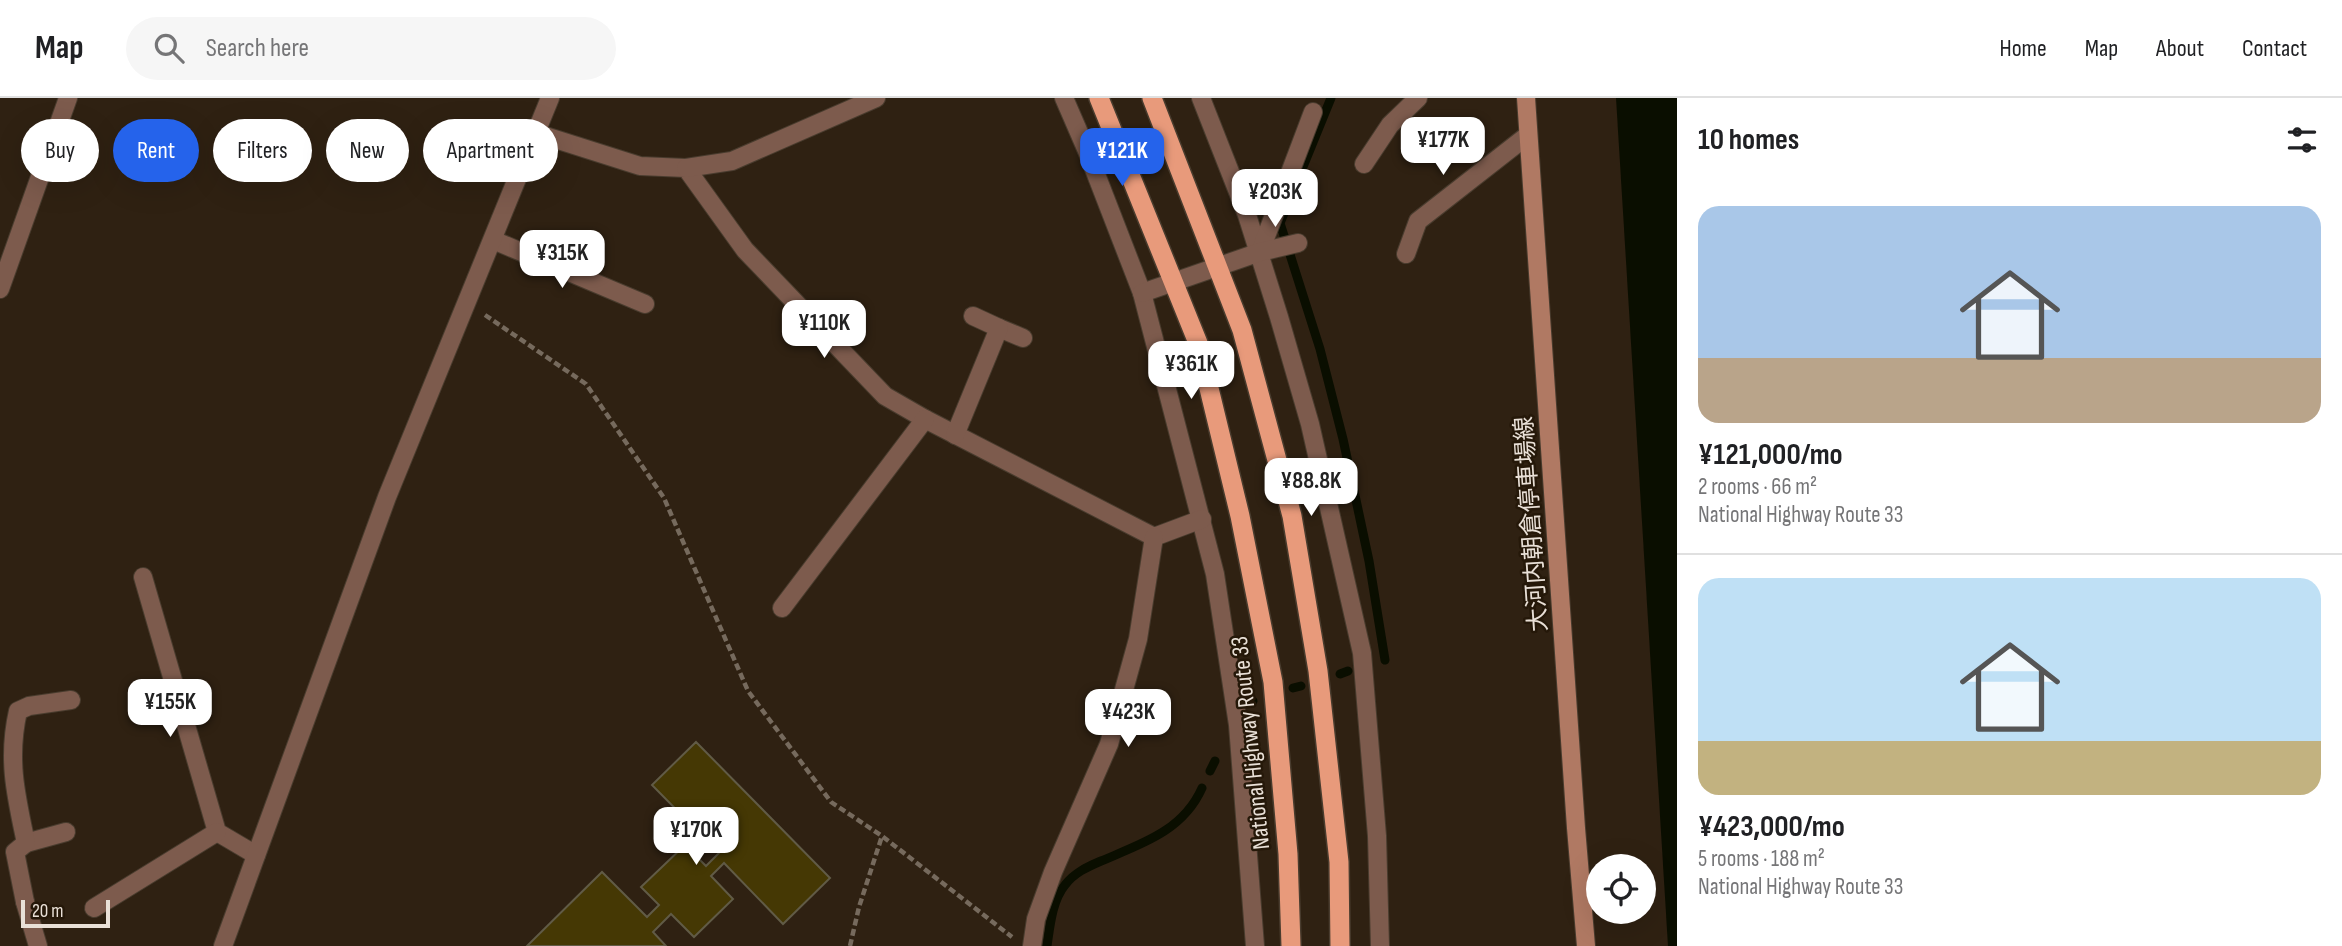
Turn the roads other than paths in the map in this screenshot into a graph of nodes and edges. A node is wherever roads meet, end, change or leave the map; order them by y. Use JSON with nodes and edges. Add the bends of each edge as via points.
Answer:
{"nodes":[{"id":1,"x":68,"y":98,"type":"edge"},
{"id":2,"x":550,"y":98,"type":"edge"},
{"id":3,"x":876,"y":98,"type":"edge"},
{"id":4,"x":1064,"y":98,"type":"edge"},
{"id":5,"x":1099,"y":98,"type":"edge"},
{"id":6,"x":1152,"y":98,"type":"edge"},
{"id":7,"x":1201,"y":98,"type":"edge"},
{"id":8,"x":1418,"y":98,"type":"edge"},
{"id":9,"x":1526,"y":98,"type":"edge"},
{"id":10,"x":1313,"y":112,"type":"dead end"},
{"id":11,"x":542,"y":119,"type":"edge"},
{"id":12,"x":1528,"y":135,"type":"junction"},
{"id":13,"x":558,"y":140,"type":"edge"},
{"id":14,"x":1364,"y":164,"type":"dead end"},
{"id":15,"x":686,"y":167,"type":"junction"},
{"id":16,"x":516,"y":182,"type":"edge"},
{"id":17,"x":493,"y":240,"type":"junction"},
{"id":18,"x":1298,"y":243,"type":"dead end"},
{"id":19,"x":1260,"y":252,"type":"junction"},
{"id":20,"x":1406,"y":254,"type":"dead end"},
{"id":21,"x":1216,"y":267,"type":"junction"},
{"id":22,"x":1173,"y":282,"type":"junction"},
{"id":23,"x":0,"y":289,"type":"edge"},
{"id":24,"x":1142,"y":293,"type":"junction"},
{"id":25,"x":645,"y":304,"type":"dead end"},
{"id":26,"x":973,"y":316,"type":"dead end"},
{"id":27,"x":999,"y":328,"type":"junction"},
{"id":28,"x":1023,"y":338,"type":"dead end"},
{"id":29,"x":925,"y":419,"type":"junction"},
{"id":30,"x":955,"y":435,"type":"junction"},
{"id":31,"x":1202,"y":519,"type":"junction"},
{"id":32,"x":1154,"y":537,"type":"junction"},
{"id":33,"x":143,"y":577,"type":"dead end"},
{"id":34,"x":782,"y":608,"type":"dead end"},
{"id":35,"x":71,"y":700,"type":"dead end"},
{"id":36,"x":6,"y":775,"type":"edge"},
{"id":37,"x":66,"y":832,"type":"dead end"},
{"id":38,"x":217,"y":832,"type":"junction"},
{"id":39,"x":26,"y":842,"type":"junction"},
{"id":40,"x":256,"y":855,"type":"junction"},
{"id":41,"x":94,"y":908,"type":"dead end"},
{"id":42,"x":1037,"y":944,"type":"edge"},
{"id":43,"x":38,"y":946,"type":"edge"},
{"id":44,"x":223,"y":946,"type":"edge"},
{"id":45,"x":1255,"y":946,"type":"edge"},
{"id":46,"x":1292,"y":946,"type":"edge"},
{"id":47,"x":1340,"y":946,"type":"edge"},
{"id":48,"x":1380,"y":946,"type":"edge"},
{"id":49,"x":1586,"y":946,"type":"edge"}],
"edges":[{"from":1,"to":23,"type":"street"},
{"from":2,"to":11,"type":"street"},
{"from":3,"to":15,"type":"street","via":[[732,161]]},
{"from":4,"to":24,"type":"street"},
{"from":5,"to":22,"type":"highway","name":"National Highway Route 33"},
{"from":6,"to":21,"type":"highway"},
{"from":7,"to":19,"type":"street"},
{"from":8,"to":14,"type":"street","via":[[1390,125]]},
{"from":9,"to":12,"type":"main road","name":"大河内朝倉停車場線"},
{"from":10,"to":19,"type":"street"},
{"from":12,"to":20,"type":"street","via":[[1418,221]]},
{"from":12,"to":49,"type":"main road","name":"大河内朝倉停車場線"},
{"from":13,"to":15,"type":"street","via":[[640,166]]},
{"from":15,"to":29,"type":"street","via":[[745,250],[885,396]]},
{"from":16,"to":17,"type":"street"},
{"from":17,"to":25,"type":"street"},
{"from":17,"to":40,"type":"street","via":[[387,497]]},
{"from":18,"to":19,"type":"street"},
{"from":19,"to":21,"type":"street"},
{"from":19,"to":48,"type":"street","via":[[1310,424],[1362,653],[1377,836]]},
{"from":21,"to":22,"type":"street"},
{"from":21,"to":47,"type":"highway","via":[[1255,372],[1292,516],[1320,685],[1339,862]]},
{"from":22,"to":24,"type":"street"},
{"from":22,"to":46,"type":"highway","name":"National Highway Route 33","via":[[1198,343],[1220,429],[1273,682]]},
{"from":24,"to":31,"type":"street"},
{"from":26,"to":27,"type":"street"},
{"from":27,"to":28,"type":"street"},
{"from":27,"to":30,"type":"street"},
{"from":29,"to":30,"type":"street"},
{"from":29,"to":34,"type":"street"},
{"from":30,"to":32,"type":"street"},
{"from":31,"to":32,"type":"street"},
{"from":31,"to":45,"type":"street","via":[[1238,725]]},
{"from":32,"to":42,"type":"street","via":[[1138,639],[1109,744],[1036,919]]},
{"from":33,"to":38,"type":"street"},
{"from":35,"to":36,"type":"street","via":[[18,711]]},
{"from":36,"to":39,"type":"street"},
{"from":37,"to":39,"type":"street"},
{"from":38,"to":40,"type":"street"},
{"from":38,"to":41,"type":"street"},
{"from":39,"to":43,"type":"street","via":[[15,852]]},
{"from":40,"to":44,"type":"street"}]}
